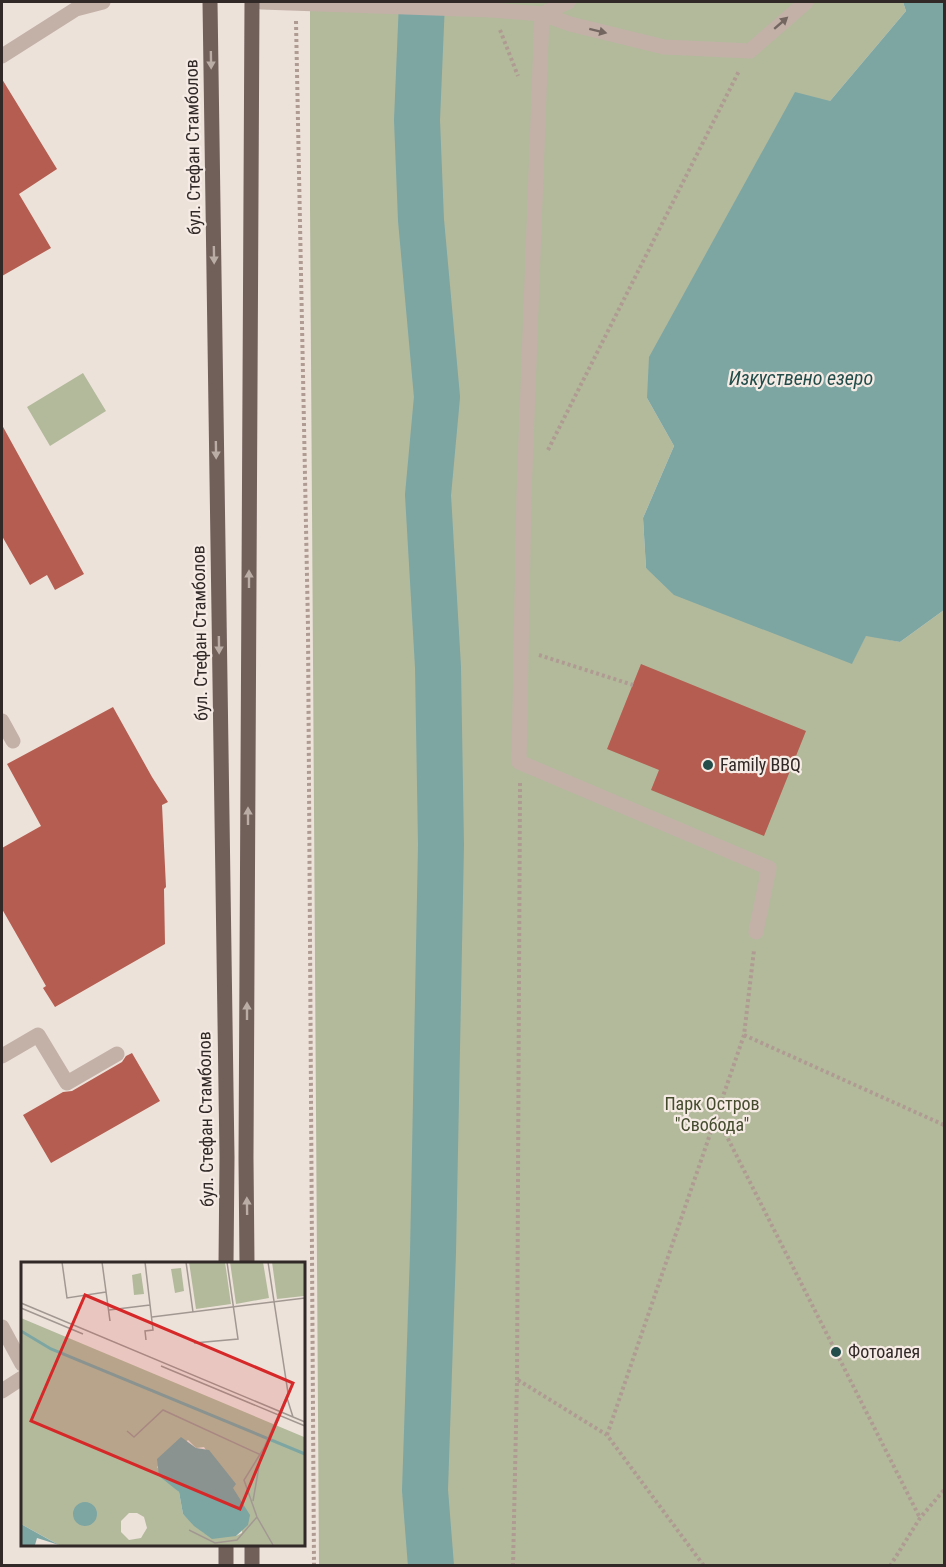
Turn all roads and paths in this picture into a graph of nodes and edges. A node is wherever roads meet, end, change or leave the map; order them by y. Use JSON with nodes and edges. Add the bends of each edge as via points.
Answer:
{"nodes":[{"id":1,"x":103,"y":2,"type":"edge"},
{"id":2,"x":210,"y":2,"type":"edge"},
{"id":3,"x":252,"y":2,"type":"edge"},
{"id":4,"x":261,"y":2,"type":"edge"},
{"id":5,"x":295,"y":2,"type":"edge"},
{"id":6,"x":568,"y":2,"type":"edge"},
{"id":7,"x":806,"y":2,"type":"edge"},
{"id":8,"x":74,"y":5,"type":"edge"},
{"id":9,"x":492,"y":10,"type":"junction"},
{"id":10,"x":542,"y":14,"type":"junction"},
{"id":11,"x":750,"y":51,"type":"junction"},
{"id":12,"x":2,"y":56,"type":"edge"},
{"id":13,"x":521,"y":85,"type":"dead end"},
{"id":14,"x":546,"y":454,"type":"dead end"},
{"id":15,"x":521,"y":649,"type":"junction"},
{"id":16,"x":633,"y":685,"type":"dead end"},
{"id":17,"x":2,"y":720,"type":"edge"},
{"id":18,"x":13,"y":741,"type":"dead end"},
{"id":19,"x":519,"y":762,"type":"junction"},
{"id":20,"x":756,"y":932,"type":"joint"},
{"id":21,"x":744,"y":1035,"type":"junction"},
{"id":22,"x":117,"y":1054,"type":"dead end"},
{"id":23,"x":2,"y":1056,"type":"edge"},
{"id":24,"x":717,"y":1117,"type":"junction"},
{"id":25,"x":945,"y":1125,"type":"edge"},
{"id":26,"x":226,"y":1262,"type":"edge"},
{"id":27,"x":248,"y":1262,"type":"edge"},
{"id":28,"x":2,"y":1327,"type":"edge"},
{"id":29,"x":21,"y":1362,"type":"edge"},
{"id":30,"x":21,"y":1379,"type":"edge"},
{"id":31,"x":517,"y":1380,"type":"junction"},
{"id":32,"x":2,"y":1391,"type":"edge"},
{"id":33,"x":607,"y":1435,"type":"junction"},
{"id":34,"x":945,"y":1490,"type":"edge"},
{"id":35,"x":920,"y":1518,"type":"junction"},
{"id":36,"x":226,"y":1546,"type":"edge"},
{"id":37,"x":252,"y":1546,"type":"edge"},
{"id":38,"x":226,"y":1566,"type":"edge"},
{"id":39,"x":252,"y":1566,"type":"edge"},
{"id":40,"x":314,"y":1566,"type":"edge"},
{"id":41,"x":513,"y":1566,"type":"edge"},
{"id":42,"x":704,"y":1566,"type":"edge"},
{"id":43,"x":890,"y":1566,"type":"edge"}],
"edges":[{"from":1,"to":8,"type":"street"},
{"from":2,"to":26,"type":"main road","name":"бул. Стефан Стамболов","one_way":true},
{"from":27,"to":3,"type":"main road","one_way":true},
{"from":4,"to":5,"type":"street"},
{"from":5,"to":9,"type":"street"},
{"from":5,"to":40,"type":"path","via":[[308,627]]},
{"from":6,"to":10,"type":"street"},
{"from":11,"to":7,"type":"street","one_way":true},
{"from":8,"to":12,"type":"street"},
{"from":9,"to":10,"type":"street"},
{"from":9,"to":13,"type":"path"},
{"from":10,"to":11,"type":"street","one_way":true,"via":[[664,46]]},
{"from":10,"to":15,"type":"street"},
{"from":11,"to":14,"type":"path"},
{"from":15,"to":16,"type":"path"},
{"from":15,"to":19,"type":"street"},
{"from":17,"to":18,"type":"street"},
{"from":19,"to":20,"type":"street","via":[[769,868]]},
{"from":19,"to":31,"type":"path"},
{"from":20,"to":21,"type":"path"},
{"from":21,"to":24,"type":"path"},
{"from":21,"to":25,"type":"path"},
{"from":22,"to":23,"type":"street","via":[[67,1083],[38,1035]]},
{"from":24,"to":33,"type":"path"},
{"from":24,"to":35,"type":"path"},
{"from":28,"to":29,"type":"street"},
{"from":30,"to":32,"type":"street"},
{"from":31,"to":33,"type":"path"},
{"from":31,"to":41,"type":"path"},
{"from":33,"to":42,"type":"path"},
{"from":34,"to":35,"type":"path"},
{"from":35,"to":43,"type":"path"},
{"from":36,"to":38,"type":"main road"},
{"from":37,"to":39,"type":"main road"}]}
